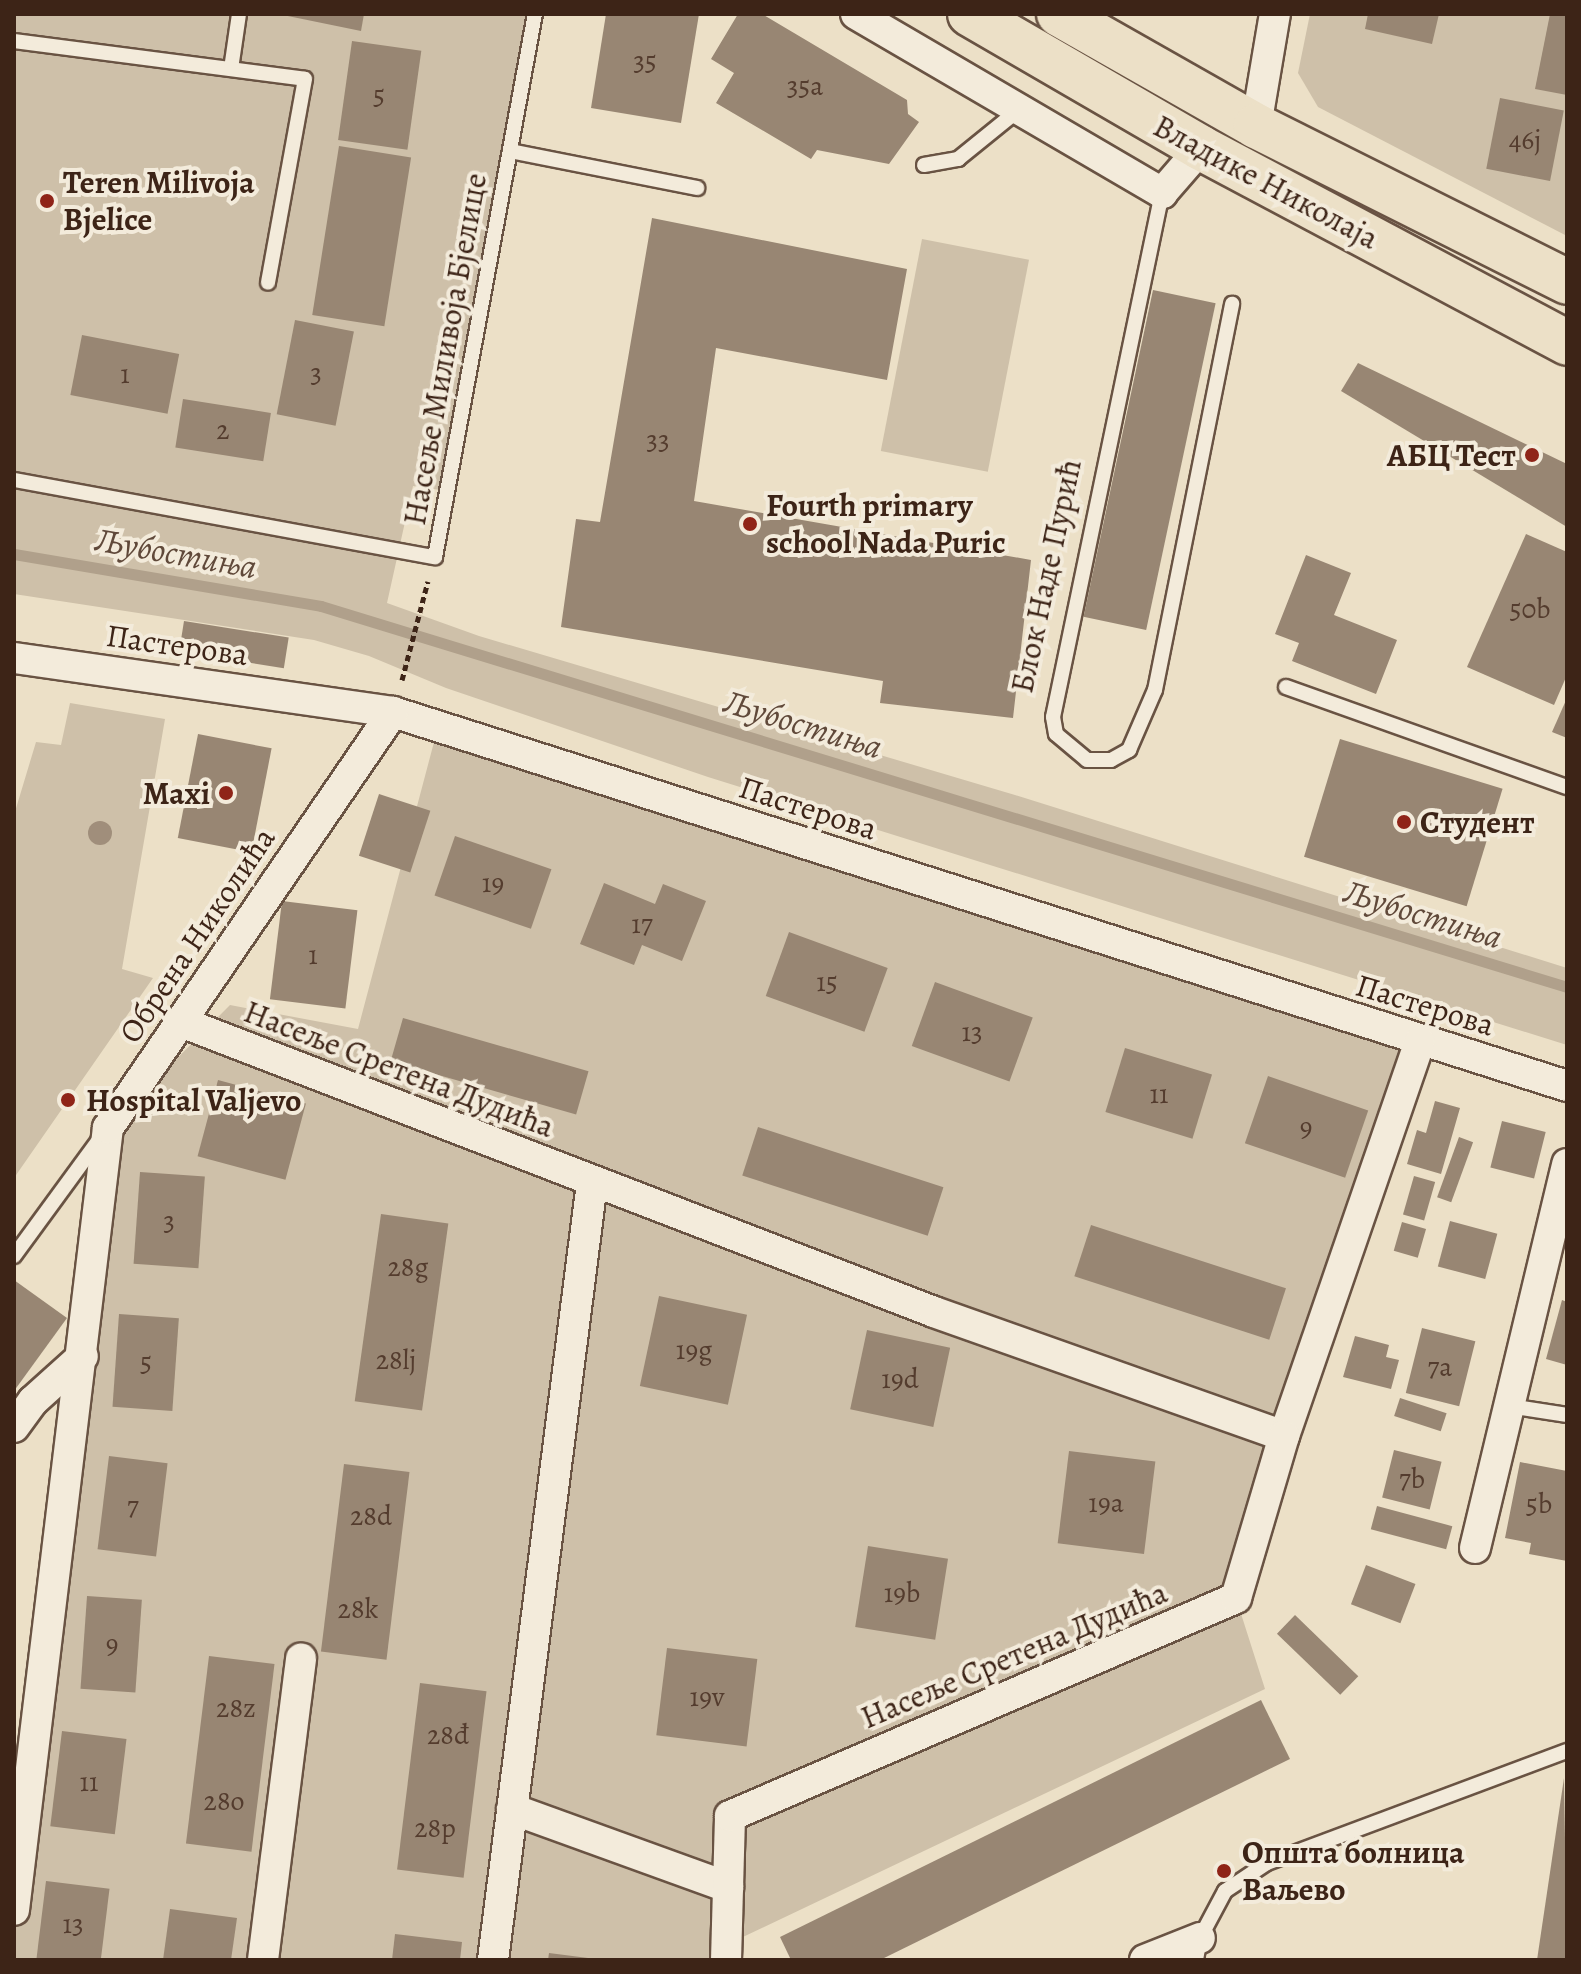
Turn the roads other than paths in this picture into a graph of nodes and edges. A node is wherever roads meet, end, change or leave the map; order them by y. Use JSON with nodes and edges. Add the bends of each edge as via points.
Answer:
{"nodes":[{"id":1,"x":239,"y":14,"type":"edge"},
{"id":2,"x":535,"y":14,"type":"edge"},
{"id":3,"x":856,"y":14,"type":"edge"},
{"id":4,"x":970,"y":14,"type":"edge"},
{"id":5,"x":1059,"y":14,"type":"edge"},
{"id":6,"x":1275,"y":14,"type":"edge"},
{"id":7,"x":14,"y":41,"type":"edge"},
{"id":8,"x":231,"y":69,"type":"junction"},
{"id":9,"x":1022,"y":107,"type":"junction"},
{"id":10,"x":1256,"y":126,"type":"junction"},
{"id":11,"x":1201,"y":148,"type":"junction"},
{"id":12,"x":510,"y":151,"type":"junction"},
{"id":13,"x":924,"y":165,"type":"dead end"},
{"id":14,"x":697,"y":188,"type":"dead end"},
{"id":15,"x":1162,"y":193,"type":"junction"},
{"id":16,"x":1567,"y":282,"type":"edge"},
{"id":17,"x":268,"y":283,"type":"dead end"},
{"id":18,"x":1232,"y":304,"type":"dead end"},
{"id":19,"x":1567,"y":343,"type":"edge"},
{"id":20,"x":14,"y":480,"type":"edge"},
{"id":21,"x":15,"y":663,"type":"edge"},
{"id":22,"x":1286,"y":687,"type":"dead end"},
{"id":23,"x":397,"y":698,"type":"junction"},
{"id":24,"x":1567,"y":787,"type":"edge"},
{"id":25,"x":181,"y":1022,"type":"junction"},
{"id":26,"x":1420,"y":1042,"type":"junction"},
{"id":27,"x":1567,"y":1086,"type":"edge"},
{"id":28,"x":108,"y":1128,"type":"junction"},
{"id":29,"x":1567,"y":1164,"type":"edge"},
{"id":30,"x":592,"y":1183,"type":"junction"},
{"id":31,"x":14,"y":1256,"type":"edge"},
{"id":32,"x":83,"y":1356,"type":"junction"},
{"id":33,"x":1509,"y":1406,"type":"junction"},
{"id":34,"x":1567,"y":1415,"type":"edge"},
{"id":35,"x":14,"y":1427,"type":"edge"},
{"id":36,"x":1284,"y":1436,"type":"junction"},
{"id":37,"x":1475,"y":1548,"type":"dead end"},
{"id":38,"x":301,"y":1658,"type":"dead end"},
{"id":39,"x":1567,"y":1751,"type":"edge"},
{"id":40,"x":512,"y":1809,"type":"junction"},
{"id":41,"x":728,"y":1887,"type":"junction"},
{"id":42,"x":14,"y":1910,"type":"edge"},
{"id":43,"x":1198,"y":1949,"type":"edge"},
{"id":44,"x":263,"y":1960,"type":"edge"},
{"id":45,"x":493,"y":1960,"type":"edge"},
{"id":46,"x":726,"y":1960,"type":"edge"},
{"id":47,"x":1145,"y":1960,"type":"edge"}],
"edges":[{"from":1,"to":8,"type":"lane"},
{"from":2,"to":12,"type":"lane","name":"Насеље Миливоја Бјелице"},
{"from":3,"to":9,"type":"street"},
{"from":4,"to":11,"type":"main road","name":"Владике Николаја"},
{"from":5,"to":10,"type":"main road","name":"Владике Николаја"},
{"from":6,"to":10,"type":"street"},
{"from":7,"to":8,"type":"lane"},
{"from":8,"to":17,"type":"lane","via":[[305,79]]},
{"from":9,"to":13,"type":"lane","via":[[958,159]]},
{"from":9,"to":15,"type":"street"},
{"from":10,"to":16,"type":"main road","name":"Владике Николаја"},
{"from":11,"to":15,"type":"street","name":"Блок Наде Пурић"},
{"from":11,"to":19,"type":"main road","name":"Владике Николаја"},
{"from":12,"to":14,"type":"lane"},
{"from":12,"to":20,"type":"lane","name":"Насеље Миливоја Бјелице","via":[[435,557]]},
{"from":15,"to":18,"type":"lane","name":"Блок Наде Пурић","via":[[1053,717],[1056,734],[1087,760],[1111,760],[1129,750],[1155,690]]},
{"from":21,"to":23,"type":"street","name":"Пастерова"},
{"from":22,"to":24,"type":"lane"},
{"from":23,"to":25,"type":"street","name":"Обрена Николића"},
{"from":23,"to":26,"type":"street","name":"Пастерова"},
{"from":25,"to":28,"type":"street","name":"Обрена Николића"},
{"from":25,"to":30,"type":"street","name":"Насеље Сретена Дудића"},
{"from":26,"to":27,"type":"street","name":"Пастерова"},
{"from":26,"to":36,"type":"street","name":"Насеље Сретена Дудића"},
{"from":28,"to":31,"type":"lane"},
{"from":28,"to":32,"type":"street","name":"Обрена Николића"},
{"from":29,"to":33,"type":"street"},
{"from":30,"to":36,"type":"street","name":"Насеље Сретена Дудића"},
{"from":30,"to":40,"type":"street"},
{"from":32,"to":35,"type":"street","via":[[33,1401]]},
{"from":32,"to":42,"type":"street","name":"Обрена Николића"},
{"from":33,"to":34,"type":"lane"},
{"from":33,"to":37,"type":"street"},
{"from":36,"to":41,"type":"street","name":"Насеље Сретена Дудића","via":[[1236,1598],[730,1816]]},
{"from":38,"to":44,"type":"street"},
{"from":39,"to":43,"type":"lane","via":[[1267,1863],[1225,1891]]},
{"from":40,"to":41,"type":"street"},
{"from":40,"to":45,"type":"street"},
{"from":41,"to":46,"type":"street","name":"Насеље Сретена Дудића"},
{"from":43,"to":47,"type":"street"}]}
